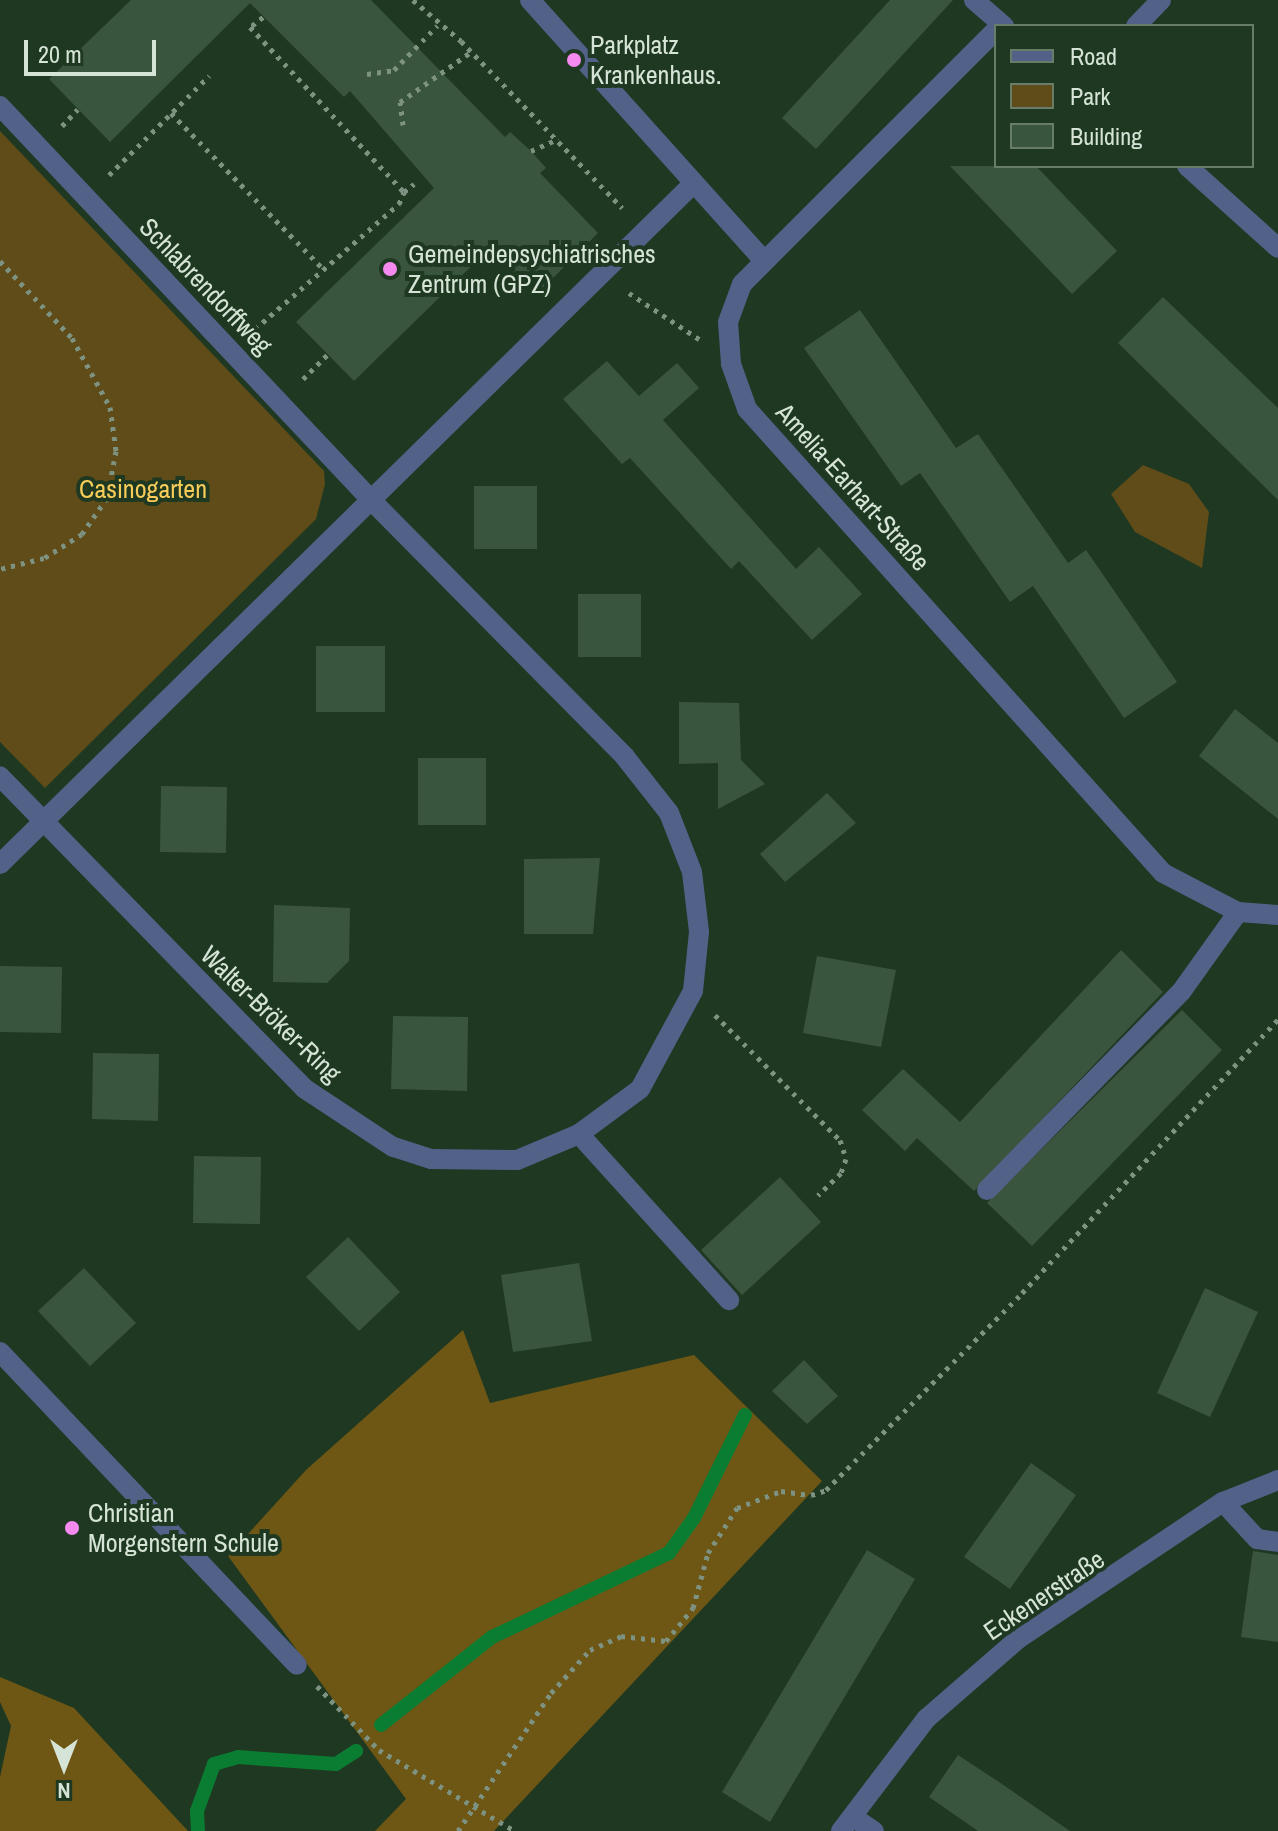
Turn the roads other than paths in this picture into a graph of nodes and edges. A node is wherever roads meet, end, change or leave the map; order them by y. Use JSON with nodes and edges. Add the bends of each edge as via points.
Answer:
{"nodes":[{"id":1,"x":530,"y":0,"type":"edge"},
{"id":2,"x":974,"y":0,"type":"edge"},
{"id":3,"x":1161,"y":0,"type":"edge"},
{"id":4,"x":997,"y":24,"type":"edge"},
{"id":5,"x":1138,"y":24,"type":"edge"},
{"id":6,"x":994,"y":33,"type":"edge"},
{"id":7,"x":0,"y":106,"type":"edge"},
{"id":8,"x":1189,"y":168,"type":"edge"},
{"id":9,"x":693,"y":184,"type":"junction"},
{"id":10,"x":1278,"y":248,"type":"edge"},
{"id":11,"x":762,"y":259,"type":"junction"},
{"id":12,"x":374,"y":503,"type":"junction"},
{"id":13,"x":0,"y":776,"type":"edge"},
{"id":14,"x":42,"y":821,"type":"junction"},
{"id":15,"x":0,"y":864,"type":"edge"},
{"id":16,"x":1238,"y":912,"type":"junction"},
{"id":17,"x":1278,"y":915,"type":"edge"},
{"id":18,"x":579,"y":1134,"type":"junction"},
{"id":19,"x":987,"y":1190,"type":"dead end"},
{"id":20,"x":729,"y":1300,"type":"dead end"},
{"id":21,"x":0,"y":1352,"type":"edge"},
{"id":22,"x":1278,"y":1480,"type":"edge"},
{"id":23,"x":1223,"y":1502,"type":"junction"},
{"id":24,"x":1278,"y":1542,"type":"edge"},
{"id":25,"x":297,"y":1665,"type":"road end"},
{"id":26,"x":847,"y":1824,"type":"edge"},
{"id":27,"x":874,"y":1831,"type":"edge"}],
"edges":[{"from":1,"to":9,"type":"street"},
{"from":2,"to":4,"type":"street"},
{"from":3,"to":5,"type":"street"},
{"from":6,"to":11,"type":"street","name":"Amelia-Earhart-Straße"},
{"from":7,"to":12,"type":"street","name":"Schlabrendorffweg"},
{"from":8,"to":10,"type":"street"},
{"from":9,"to":11,"type":"street"},
{"from":9,"to":12,"type":"street"},
{"from":11,"to":16,"type":"street","name":"Amelia-Earhart-Straße","via":[[737,295],[727,337],[747,409],[1163,873]]},
{"from":12,"to":14,"type":"street"},
{"from":12,"to":18,"type":"street","name":"Walter-Bröker-Ring","via":[[625,757],[669,813],[685,844],[696,902],[693,991],[640,1089]]},
{"from":13,"to":14,"type":"street","name":"Walter-Bröker-Ring"},
{"from":14,"to":15,"type":"street"},
{"from":14,"to":18,"type":"street","name":"Walter-Bröker-Ring","via":[[305,1089],[393,1147],[468,1162],[517,1160]]},
{"from":16,"to":17,"type":"street","name":"Amelia-Earhart-Straße"},
{"from":16,"to":19,"type":"street","via":[[1181,992]]},
{"from":18,"to":20,"type":"street"},
{"from":21,"to":25,"type":"street"},
{"from":22,"to":23,"type":"street","name":"Eckenerstraße"},
{"from":23,"to":24,"type":"street","via":[[1257,1539]]},
{"from":23,"to":26,"type":"street","name":"Eckenerstraße","via":[[1018,1639],[926,1719]]},
{"from":26,"to":27,"type":"street"}]}
